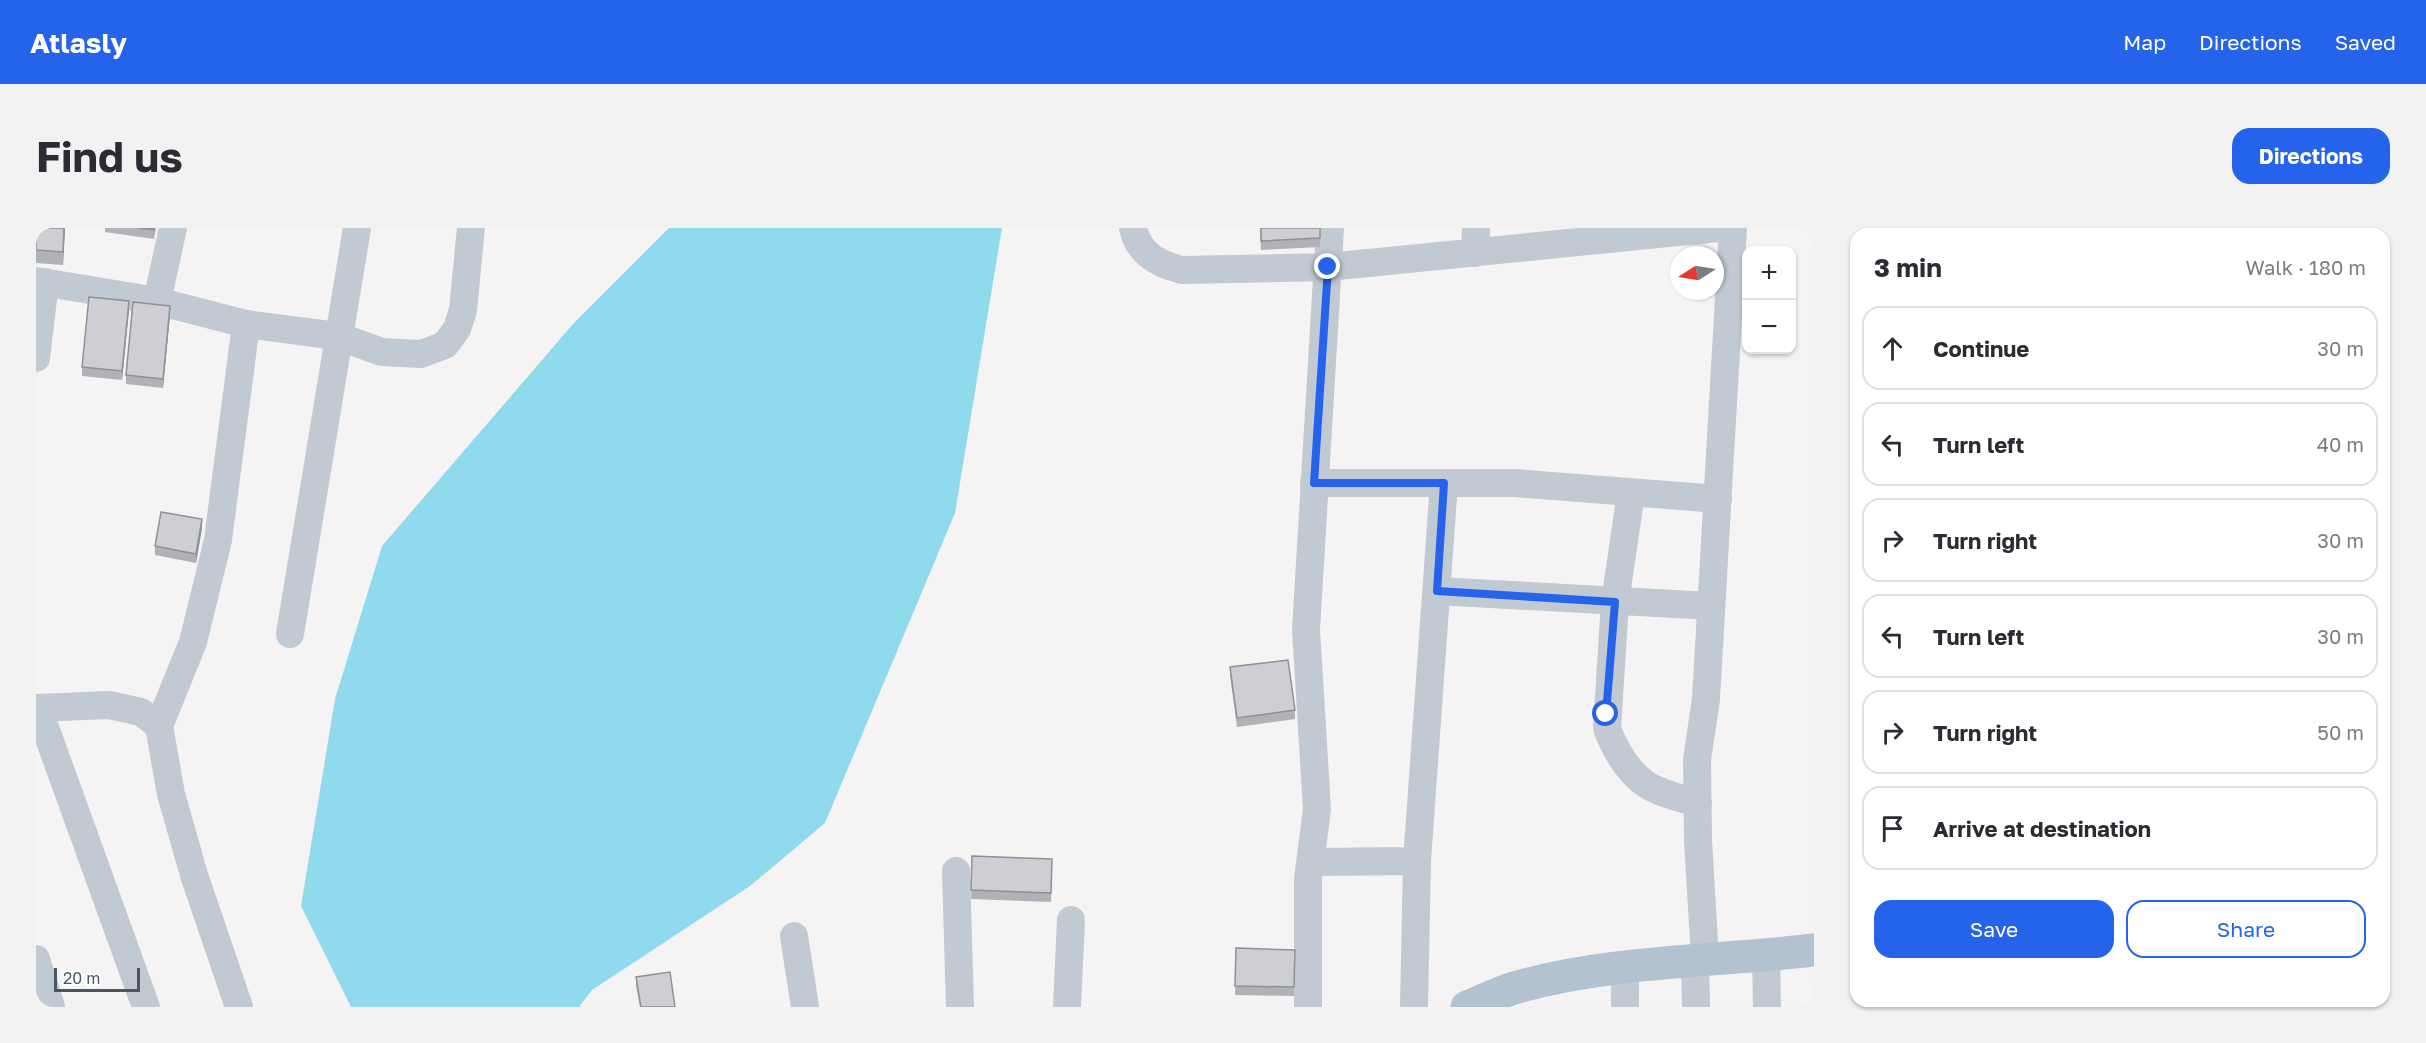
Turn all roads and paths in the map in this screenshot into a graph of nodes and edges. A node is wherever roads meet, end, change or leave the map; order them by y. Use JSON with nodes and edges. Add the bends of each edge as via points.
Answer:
{"nodes":[{"id":1,"x":173,"y":228,"type":"edge"},
{"id":2,"x":357,"y":228,"type":"edge"},
{"id":3,"x":471,"y":228,"type":"edge"},
{"id":4,"x":1133,"y":228,"type":"edge"},
{"id":5,"x":1330,"y":228,"type":"edge"},
{"id":6,"x":1718,"y":228,"type":"edge"},
{"id":7,"x":1733,"y":228,"type":"edge"},
{"id":8,"x":1475,"y":240,"type":"edge"},
{"id":9,"x":1328,"y":267,"type":"junction"},
{"id":10,"x":41,"y":282,"type":"edge"},
{"id":11,"x":157,"y":301,"type":"junction"},
{"id":12,"x":246,"y":324,"type":"junction"},
{"id":13,"x":337,"y":336,"type":"junction"},
{"id":14,"x":36,"y":358,"type":"edge"},
{"id":15,"x":1314,"y":483,"type":"junction"},
{"id":16,"x":1444,"y":483,"type":"junction"},
{"id":17,"x":1631,"y":493,"type":"junction"},
{"id":18,"x":1718,"y":499,"type":"junction"},
{"id":19,"x":1437,"y":591,"type":"junction"},
{"id":20,"x":1615,"y":602,"type":"junction"},
{"id":21,"x":1711,"y":606,"type":"junction"},
{"id":22,"x":290,"y":634,"type":"dead end"},
{"id":23,"x":37,"y":708,"type":"edge"},
{"id":24,"x":159,"y":726,"type":"junction"},
{"id":25,"x":1698,"y":803,"type":"junction"},
{"id":26,"x":1418,"y":861,"type":"junction"},
{"id":27,"x":1310,"y":862,"type":"junction"},
{"id":28,"x":956,"y":871,"type":"dead end"},
{"id":29,"x":1071,"y":920,"type":"dead end"},
{"id":30,"x":794,"y":936,"type":"dead end"},
{"id":31,"x":1814,"y":950,"type":"edge"},
{"id":32,"x":1766,"y":956,"type":"junction"},
{"id":33,"x":36,"y":959,"type":"edge"},
{"id":34,"x":1700,"y":959,"type":"junction"},
{"id":35,"x":1625,"y":968,"type":"junction"},
{"id":36,"x":51,"y":1007,"type":"edge"},
{"id":37,"x":146,"y":1007,"type":"edge"},
{"id":38,"x":239,"y":1007,"type":"edge"},
{"id":39,"x":805,"y":1007,"type":"edge"},
{"id":40,"x":960,"y":1007,"type":"edge"},
{"id":41,"x":1067,"y":1007,"type":"edge"},
{"id":42,"x":1308,"y":1007,"type":"edge"},
{"id":43,"x":1414,"y":1007,"type":"edge"},
{"id":44,"x":1467,"y":1007,"type":"edge"},
{"id":45,"x":1625,"y":1007,"type":"edge"},
{"id":46,"x":1696,"y":1007,"type":"edge"},
{"id":47,"x":1767,"y":1007,"type":"edge"}],
"edges":[{"from":1,"to":11,"type":"street"},
{"from":2,"to":13,"type":"street"},
{"from":3,"to":13,"type":"street","via":[[463,310],[457,329],[445,345],[407,355],[382,352]]},
{"from":4,"to":9,"type":"street","via":[[1140,247],[1160,265],[1182,270]]},
{"from":5,"to":9,"type":"street"},
{"from":6,"to":8,"type":"street"},
{"from":7,"to":18,"type":"street"},
{"from":8,"to":9,"type":"street"},
{"from":9,"to":15,"type":"street"},
{"from":10,"to":11,"type":"street"},
{"from":10,"to":14,"type":"street"},
{"from":11,"to":12,"type":"street"},
{"from":12,"to":13,"type":"street"},
{"from":12,"to":24,"type":"street","via":[[218,540],[193,642]]},
{"from":13,"to":22,"type":"street"},
{"from":15,"to":16,"type":"street"},
{"from":15,"to":27,"type":"street","via":[[1306,630],[1317,809]]},
{"from":16,"to":17,"type":"street","via":[[1515,483]]},
{"from":16,"to":19,"type":"street"},
{"from":17,"to":18,"type":"street"},
{"from":17,"to":20,"type":"street"},
{"from":18,"to":21,"type":"street"},
{"from":19,"to":20,"type":"street"},
{"from":19,"to":26,"type":"street"},
{"from":20,"to":21,"type":"street"},
{"from":20,"to":25,"type":"street","via":[[1606,714],[1613,746],[1629,768],[1654,790]]},
{"from":21,"to":25,"type":"street","via":[[1706,699],[1697,760]]},
{"from":23,"to":24,"type":"street","via":[[109,705],[141,712]]},
{"from":23,"to":37,"type":"street"},
{"from":24,"to":38,"type":"street","via":[[171,794]]},
{"from":25,"to":34,"type":"street"},
{"from":26,"to":27,"type":"street"},
{"from":26,"to":43,"type":"street"},
{"from":27,"to":42,"type":"street"},
{"from":28,"to":40,"type":"street"},
{"from":29,"to":41,"type":"street"},
{"from":30,"to":39,"type":"street"},
{"from":31,"to":32,"type":"main road"},
{"from":32,"to":34,"type":"main road"},
{"from":32,"to":47,"type":"street"},
{"from":33,"to":36,"type":"street"},
{"from":34,"to":35,"type":"main road"},
{"from":34,"to":46,"type":"street"},
{"from":35,"to":44,"type":"main road","via":[[1513,988]]},
{"from":35,"to":45,"type":"street"}]}
